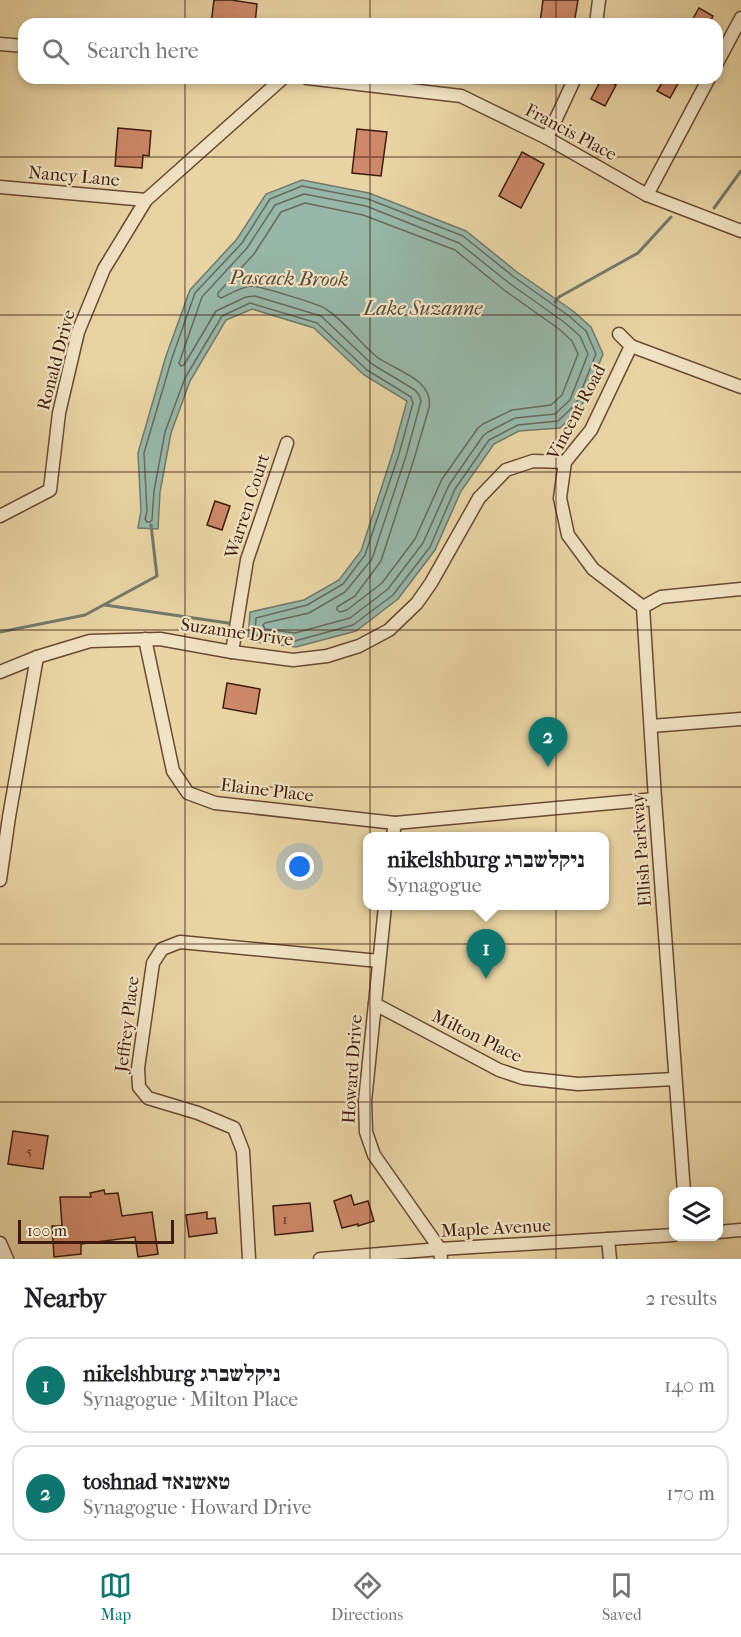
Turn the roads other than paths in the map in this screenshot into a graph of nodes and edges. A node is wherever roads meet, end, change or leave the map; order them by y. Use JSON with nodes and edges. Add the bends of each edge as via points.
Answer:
{"nodes":[{"id":1,"x":598,"y":0,"type":"edge"},
{"id":2,"x":596,"y":18,"type":"edge"},
{"id":3,"x":741,"y":18,"type":"edge"},
{"id":4,"x":0,"y":44,"type":"edge"},
{"id":5,"x":18,"y":46,"type":"edge"},
{"id":6,"x":723,"y":52,"type":"edge"},
{"id":7,"x":276,"y":84,"type":"edge"},
{"id":8,"x":357,"y":84,"type":"edge"},
{"id":9,"x":572,"y":84,"type":"edge"},
{"id":10,"x":706,"y":84,"type":"edge"},
{"id":11,"x":547,"y":138,"type":"junction"},
{"id":12,"x":0,"y":187,"type":"edge"},
{"id":13,"x":647,"y":195,"type":"junction"},
{"id":14,"x":146,"y":200,"type":"junction"},
{"id":15,"x":741,"y":231,"type":"edge"},
{"id":16,"x":619,"y":334,"type":"dead end"},
{"id":17,"x":631,"y":346,"type":"junction"},
{"id":18,"x":741,"y":387,"type":"edge"},
{"id":19,"x":287,"y":443,"type":"dead end"},
{"id":20,"x":565,"y":462,"type":"junction"},
{"id":21,"x":0,"y":516,"type":"edge"},
{"id":22,"x":741,"y":589,"type":"edge"},
{"id":23,"x":643,"y":607,"type":"junction"},
{"id":24,"x":145,"y":639,"type":"junction"},
{"id":25,"x":232,"y":652,"type":"junction"},
{"id":26,"x":37,"y":657,"type":"junction"},
{"id":27,"x":0,"y":672,"type":"edge"},
{"id":28,"x":741,"y":719,"type":"edge"},
{"id":29,"x":651,"y":726,"type":"junction"},
{"id":30,"x":655,"y":799,"type":"junction"},
{"id":31,"x":395,"y":823,"type":"junction"},
{"id":32,"x":394,"y":832,"type":"edge"},
{"id":33,"x":0,"y":880,"type":"edge"},
{"id":34,"x":385,"y":910,"type":"edge"},
{"id":35,"x":379,"y":961,"type":"junction"},
{"id":36,"x":375,"y":1004,"type":"junction"},
{"id":37,"x":675,"y":1079,"type":"junction"},
{"id":38,"x":684,"y":1187,"type":"edge"},
{"id":39,"x":741,"y":1230,"type":"edge"},
{"id":40,"x":723,"y":1232,"type":"edge"},
{"id":41,"x":669,"y":1235,"type":"edge"},
{"id":42,"x":608,"y":1239,"type":"junction"},
{"id":43,"x":0,"y":1243,"type":"edge"},
{"id":44,"x":440,"y":1254,"type":"edge"},
{"id":45,"x":7,"y":1259,"type":"edge"},
{"id":46,"x":249,"y":1259,"type":"edge"},
{"id":47,"x":320,"y":1259,"type":"edge"},
{"id":48,"x":610,"y":1259,"type":"edge"}],
"edges":[{"from":1,"to":2,"type":"street"},
{"from":3,"to":6,"type":"street"},
{"from":4,"to":5,"type":"street"},
{"from":7,"to":14,"type":"street","name":"Ronald Drive"},
{"from":8,"to":11,"type":"street","name":"Francis Place","via":[[460,96]]},
{"from":9,"to":11,"type":"street"},
{"from":10,"to":13,"type":"street"},
{"from":11,"to":13,"type":"street","name":"Francis Place"},
{"from":12,"to":14,"type":"street","name":"Nancy Lane"},
{"from":13,"to":15,"type":"street","name":"Francis Place"},
{"from":14,"to":21,"type":"street","name":"Ronald Drive","via":[[104,269],[78,332],[58,414],[50,490]]},
{"from":16,"to":17,"type":"street"},
{"from":17,"to":18,"type":"street"},
{"from":17,"to":20,"type":"street","name":"Vincent Road","via":[[591,430]]},
{"from":19,"to":25,"type":"street","name":"Warren Court","via":[[247,560]]},
{"from":20,"to":23,"type":"street","name":"Vincent Road","via":[[560,498],[568,535],[593,569]]},
{"from":20,"to":25,"type":"street","name":"Suzanne Drive","via":[[533,461],[506,470],[479,498],[432,583],[389,630],[359,646],[327,656],[293,660]]},
{"from":22,"to":23,"type":"street","via":[[661,597]]},
{"from":23,"to":29,"type":"street","name":"Ellish Parkway"},
{"from":24,"to":25,"type":"street","name":"Suzanne Drive"},
{"from":24,"to":26,"type":"street","name":"Suzanne Drive","via":[[90,641]]},
{"from":24,"to":31,"type":"street","name":"Elaine Place","via":[[173,771],[188,793],[215,803]]},
{"from":26,"to":27,"type":"street","name":"Suzanne Drive"},
{"from":26,"to":33,"type":"street"},
{"from":28,"to":29,"type":"street"},
{"from":29,"to":30,"type":"street","name":"Ellish Parkway"},
{"from":30,"to":31,"type":"street"},
{"from":30,"to":37,"type":"street","name":"Ellish Parkway"},
{"from":31,"to":32,"type":"street"},
{"from":34,"to":35,"type":"street","name":"Howard Drive"},
{"from":35,"to":36,"type":"street","name":"Howard Drive"},
{"from":35,"to":46,"type":"street","name":"Jeffrey Place","via":[[180,942],[162,949],[153,963],[138,1068],[139,1087],[148,1098],[234,1128],[243,1151]]},
{"from":36,"to":37,"type":"street","name":"Milton Place","via":[[499,1070],[523,1078],[578,1084]]},
{"from":36,"to":44,"type":"street","name":"Howard Drive","via":[[365,1101],[366,1132],[374,1155]]},
{"from":37,"to":38,"type":"street","name":"Ellish Parkway"},
{"from":39,"to":40,"type":"street"},
{"from":41,"to":42,"type":"street","name":"Maple Avenue"},
{"from":42,"to":44,"type":"street","name":"Maple Avenue"},
{"from":42,"to":48,"type":"street"},
{"from":43,"to":45,"type":"street"},
{"from":44,"to":47,"type":"street","name":"Maple Avenue"}]}
